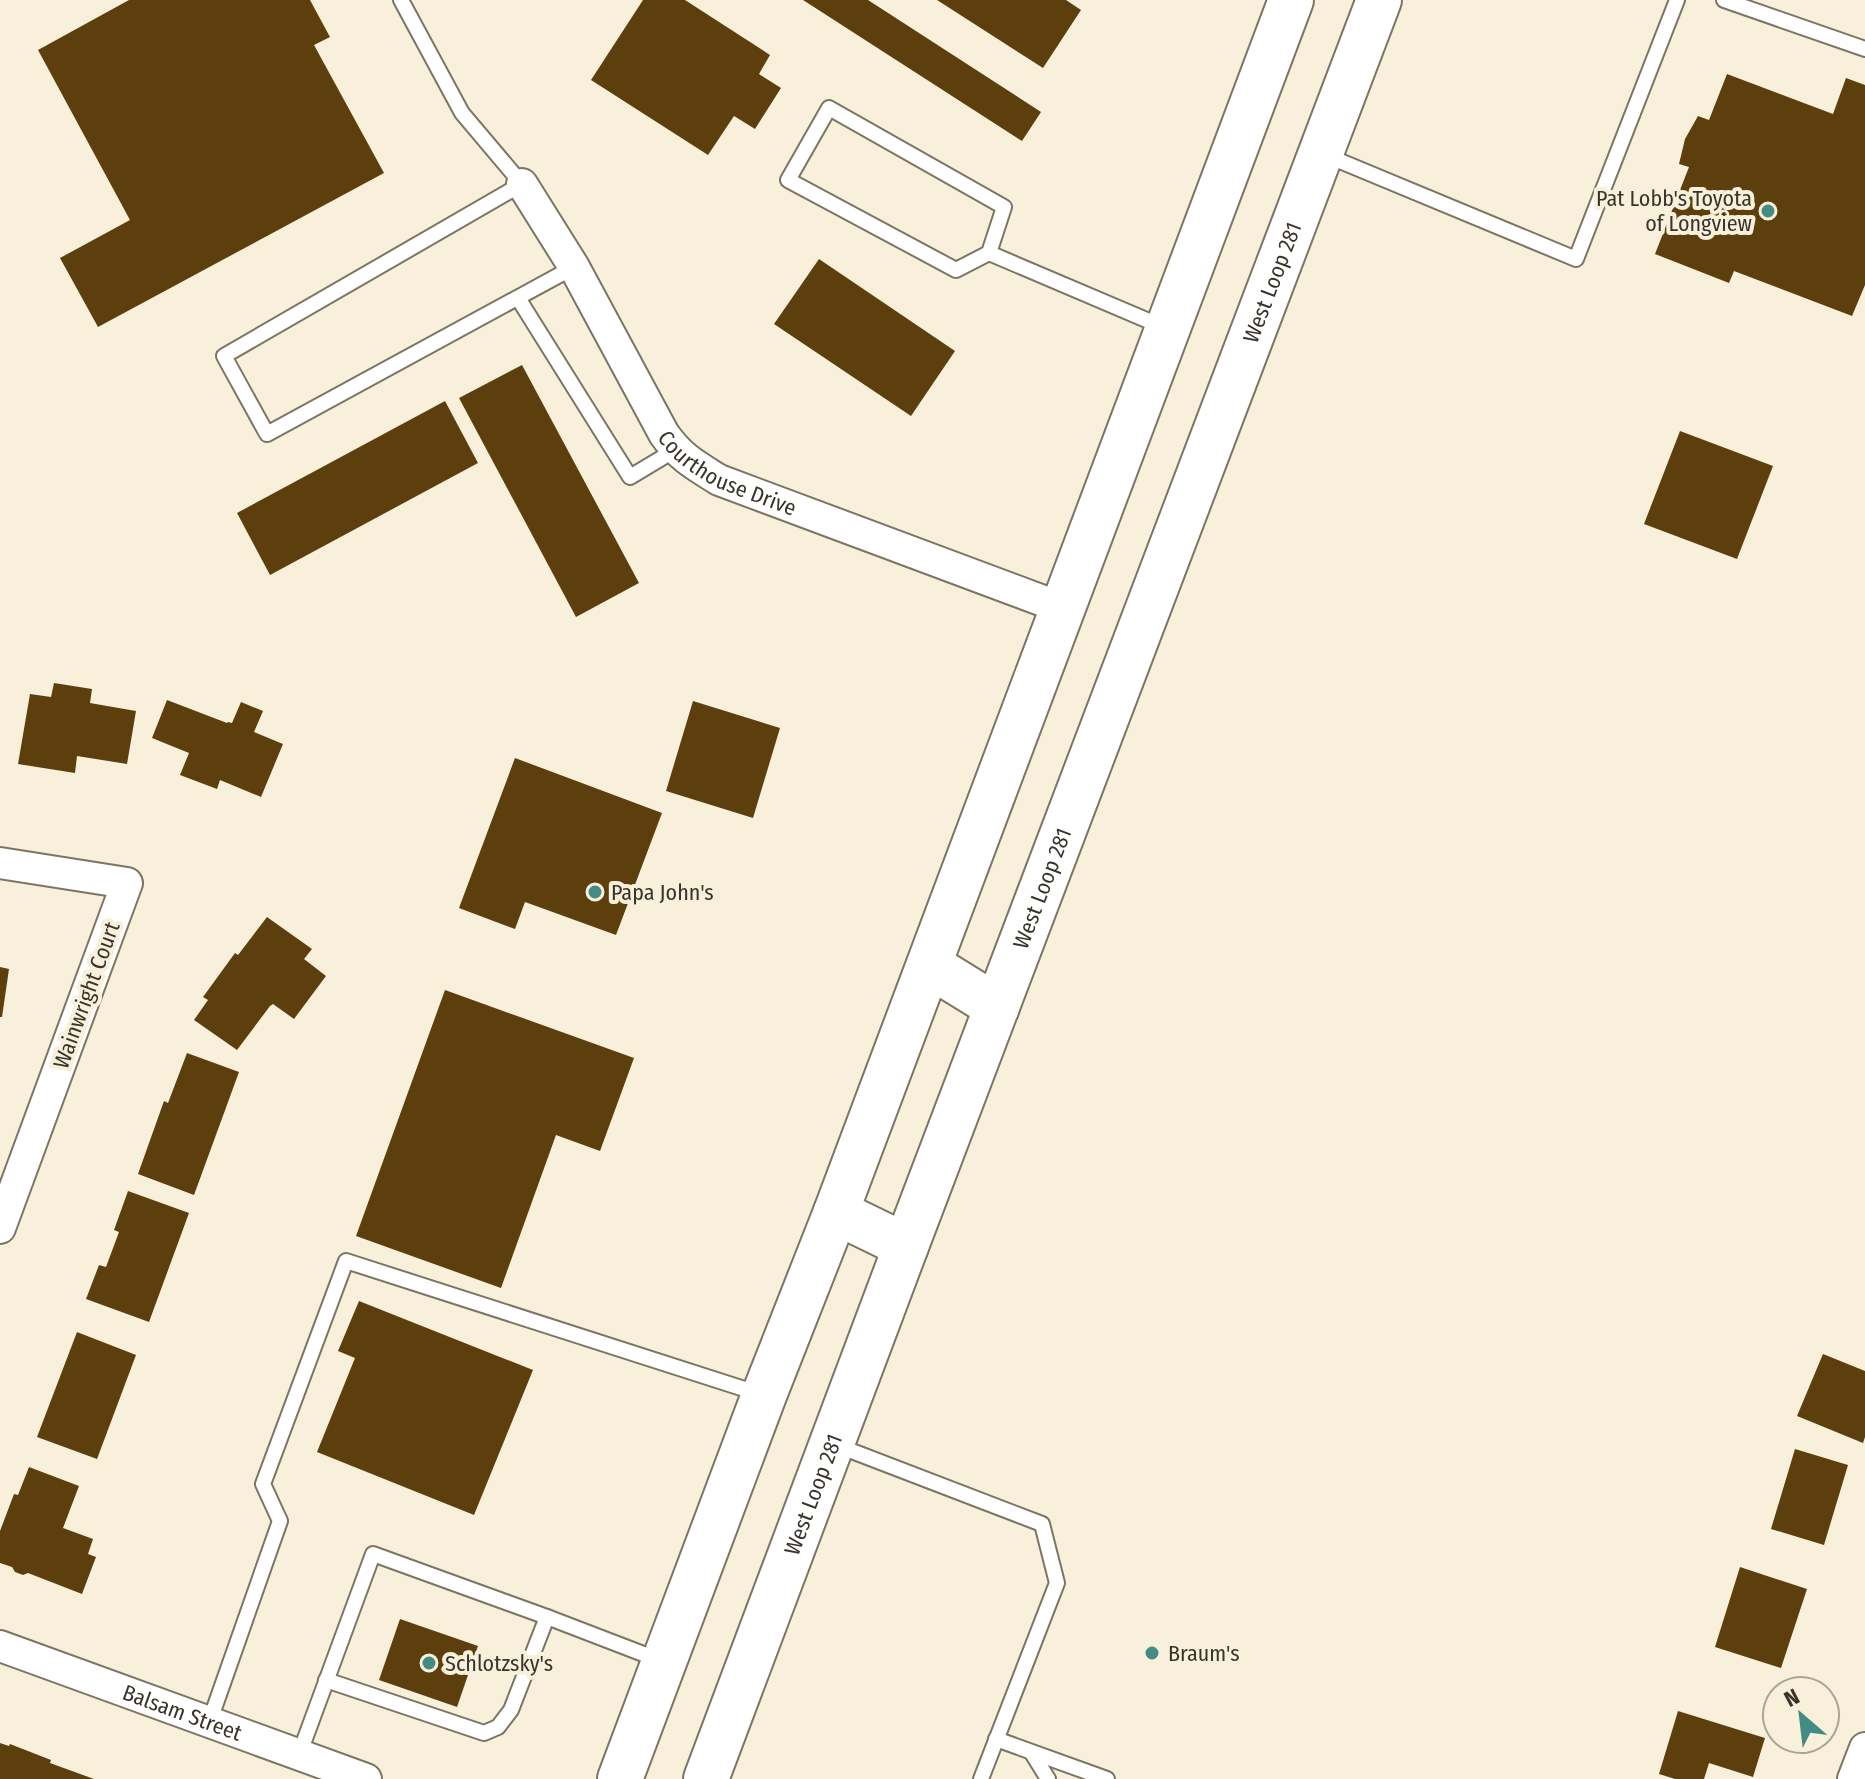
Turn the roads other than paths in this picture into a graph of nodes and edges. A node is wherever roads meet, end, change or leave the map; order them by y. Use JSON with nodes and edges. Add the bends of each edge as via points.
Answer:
{"nodes":[{"id":1,"x":401,"y":0,"type":"edge"},
{"id":2,"x":1291,"y":0,"type":"edge"},
{"id":3,"x":1379,"y":0,"type":"edge"},
{"id":4,"x":1677,"y":0,"type":"edge"},
{"id":5,"x":1724,"y":0,"type":"edge"},
{"id":6,"x":1865,"y":49,"type":"edge"},
{"id":7,"x":1321,"y":153,"type":"junction"},
{"id":8,"x":522,"y":184,"type":"junction"},
{"id":9,"x":989,"y":253,"type":"junction"},
{"id":10,"x":574,"y":267,"type":"junction"},
{"id":11,"x":518,"y":298,"type":"junction"},
{"id":12,"x":1167,"y":329,"type":"junction"},
{"id":13,"x":675,"y":450,"type":"junction"},
{"id":14,"x":1062,"y":608,"type":"junction"},
{"id":15,"x":0,"y":863,"type":"edge"},
{"id":16,"x":929,"y":965,"type":"junction"},
{"id":17,"x":997,"y":1007,"type":"junction"},
{"id":18,"x":836,"y":1212,"type":"junction"},
{"id":19,"x":0,"y":1228,"type":"edge"},
{"id":20,"x":906,"y":1246,"type":"junction"},
{"id":21,"x":764,"y":1395,"type":"junction"},
{"id":22,"x":832,"y":1444,"type":"junction"},
{"id":23,"x":547,"y":1617,"type":"junction"},
{"id":24,"x":0,"y":1646,"type":"edge"},
{"id":25,"x":663,"y":1662,"type":"junction"},
{"id":26,"x":326,"y":1680,"type":"junction"},
{"id":27,"x":209,"y":1723,"type":"junction"},
{"id":28,"x":996,"y":1739,"type":"junction"},
{"id":29,"x":1865,"y":1748,"type":"edge"},
{"id":30,"x":1032,"y":1753,"type":"junction"},
{"id":31,"x":299,"y":1755,"type":"junction"},
{"id":32,"x":366,"y":1779,"type":"edge"},
{"id":33,"x":620,"y":1779,"type":"edge"},
{"id":34,"x":706,"y":1779,"type":"edge"},
{"id":35,"x":981,"y":1779,"type":"edge"},
{"id":36,"x":1048,"y":1779,"type":"edge"},
{"id":37,"x":1107,"y":1779,"type":"edge"},
{"id":38,"x":1853,"y":1779,"type":"edge"}],
"edges":[{"from":1,"to":8,"type":"lane","via":[[462,113]]},
{"from":2,"to":12,"type":"highway"},
{"from":3,"to":7,"type":"highway","name":"West Loop 281"},
{"from":4,"to":7,"type":"lane","via":[[1576,259]]},
{"from":5,"to":6,"type":"lane"},
{"from":7,"to":17,"type":"highway","name":"West Loop 281"},
{"from":8,"to":10,"type":"street","name":"Courthouse Drive"},
{"from":8,"to":11,"type":"lane","via":[[224,356],[267,434]]},
{"from":9,"to":9,"type":"lane","via":[[956,270],[788,180],[829,108],[1004,207]]},
{"from":9,"to":12,"type":"lane"},
{"from":10,"to":11,"type":"lane"},
{"from":10,"to":13,"type":"street","name":"Courthouse Drive"},
{"from":11,"to":13,"type":"lane","via":[[630,477]]},
{"from":12,"to":14,"type":"highway"},
{"from":13,"to":14,"type":"street","name":"Courthouse Drive","via":[[719,480]]},
{"from":14,"to":16,"type":"highway"},
{"from":15,"to":19,"type":"street","name":"Wainwright Court","via":[[127,883]]},
{"from":16,"to":17,"type":"highway"},
{"from":16,"to":18,"type":"highway"},
{"from":17,"to":20,"type":"highway","name":"West Loop 281"},
{"from":18,"to":20,"type":"highway"},
{"from":18,"to":21,"type":"highway"},
{"from":20,"to":22,"type":"highway","name":"West Loop 281"},
{"from":21,"to":25,"type":"highway"},
{"from":21,"to":27,"type":"lane","via":[[346,1261],[263,1484],[280,1521]]},
{"from":22,"to":28,"type":"lane","via":[[1042,1524],[1057,1583]]},
{"from":22,"to":34,"type":"highway","name":"West Loop 281"},
{"from":23,"to":25,"type":"lane"},
{"from":23,"to":26,"type":"lane","via":[[511,1710],[498,1727],[484,1733]]},
{"from":23,"to":26,"type":"lane","via":[[373,1554]]},
{"from":24,"to":27,"type":"street","name":"Balsam Street"},
{"from":25,"to":33,"type":"highway"},
{"from":26,"to":31,"type":"lane"},
{"from":27,"to":31,"type":"street","name":"Balsam Street"},
{"from":28,"to":30,"type":"lane"},
{"from":28,"to":35,"type":"lane"},
{"from":29,"to":38,"type":"street"},
{"from":30,"to":36,"type":"lane"},
{"from":30,"to":37,"type":"lane"},
{"from":31,"to":32,"type":"street","name":"Balsam Street"}]}
